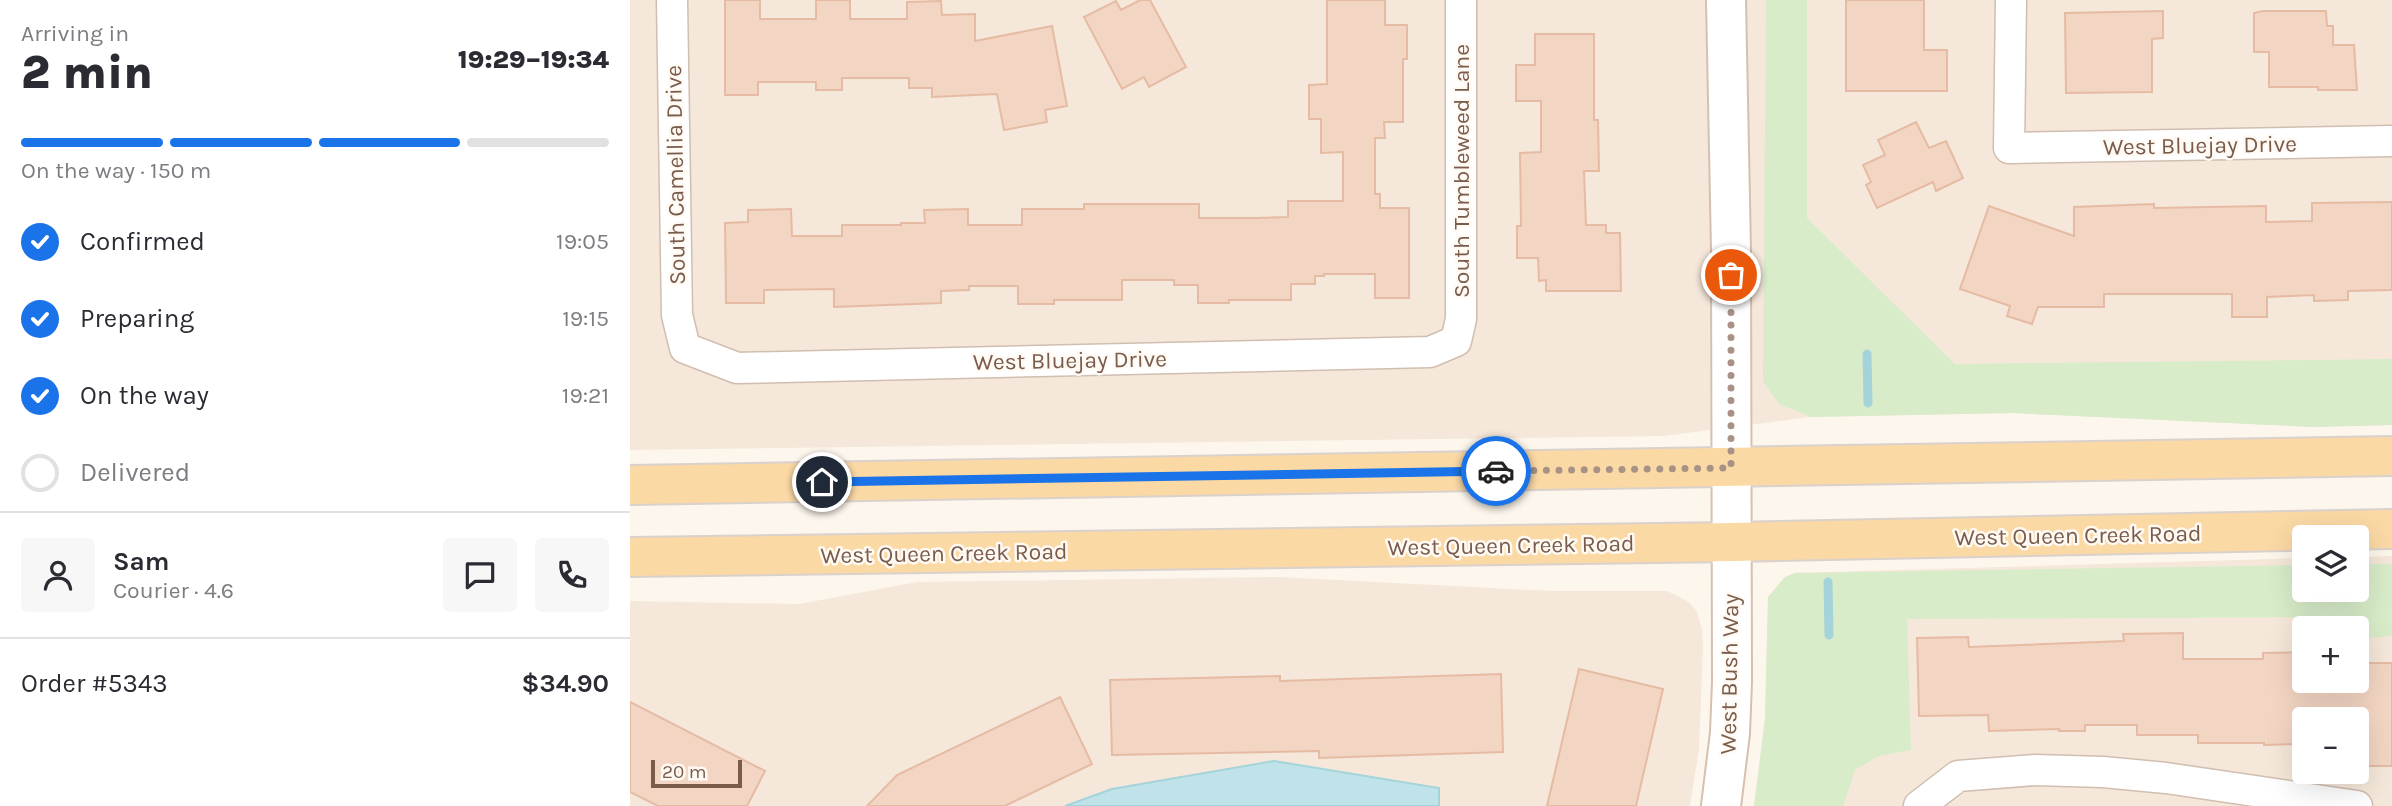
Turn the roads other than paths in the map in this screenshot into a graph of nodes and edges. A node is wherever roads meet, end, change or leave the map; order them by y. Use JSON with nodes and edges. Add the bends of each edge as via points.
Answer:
{"nodes":[{"id":1,"x":672,"y":0,"type":"edge"},
{"id":2,"x":1461,"y":0,"type":"edge"},
{"id":3,"x":1726,"y":0,"type":"edge"},
{"id":4,"x":2011,"y":0,"type":"edge"},
{"id":5,"x":2392,"y":141,"type":"edge"},
{"id":6,"x":1456,"y":341,"type":"joint"},
{"id":7,"x":685,"y":348,"type":"joint"},
{"id":8,"x":2392,"y":456,"type":"edge"},
{"id":9,"x":1731,"y":468,"type":"junction"},
{"id":10,"x":630,"y":485,"type":"edge"},
{"id":11,"x":2392,"y":529,"type":"edge"},
{"id":12,"x":1732,"y":542,"type":"junction"},
{"id":13,"x":630,"y":557,"type":"edge"},
{"id":14,"x":1721,"y":806,"type":"edge"},
{"id":15,"x":1919,"y":806,"type":"edge"},
{"id":16,"x":2357,"y":806,"type":"edge"}],
"edges":[{"from":1,"to":7,"type":"street","name":"South Camellia Drive","via":[[677,315]]},
{"from":2,"to":6,"type":"street","name":"South Tumbleweed Lane","via":[[1461,319]]},
{"from":3,"to":9,"type":"street","name":"West Bush Way"},
{"from":4,"to":5,"type":"street","name":"West Bluejay Drive","via":[[2009,148]]},
{"from":6,"to":7,"type":"street","name":"West Bluejay Drive","via":[[1430,352],[737,368]]},
{"from":8,"to":9,"type":"main road"},
{"from":9,"to":10,"type":"main road"},
{"from":9,"to":12,"type":"street","name":"West Bush Way"},
{"from":11,"to":12,"type":"main road","name":"West Queen Creek Road"},
{"from":12,"to":13,"type":"main road","name":"West Queen Creek Road"},
{"from":12,"to":14,"type":"street","name":"West Bush Way","via":[[1730,733]]},
{"from":15,"to":16,"type":"street","via":[[1958,776],[2035,770],[2166,778]]}]}
